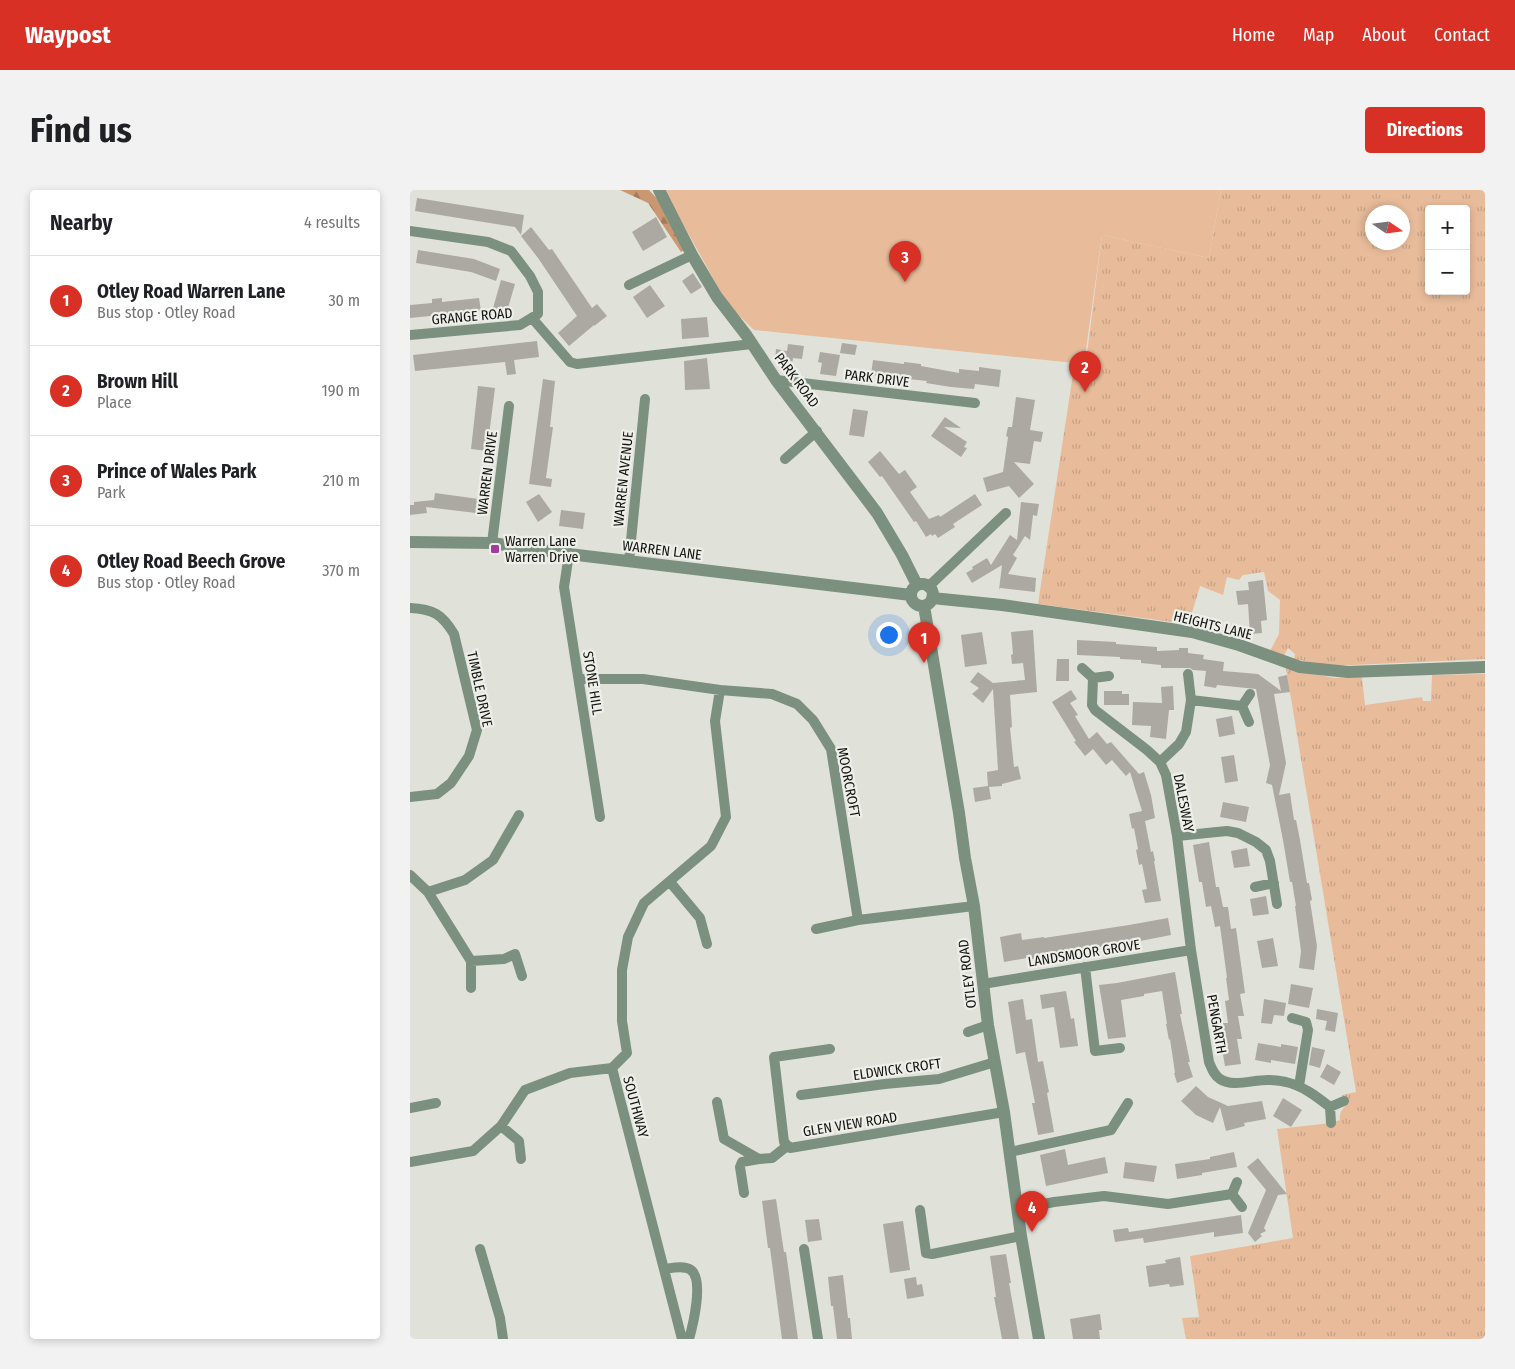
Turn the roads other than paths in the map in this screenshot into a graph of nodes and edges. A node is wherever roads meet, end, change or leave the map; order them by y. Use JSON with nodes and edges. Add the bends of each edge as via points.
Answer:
{"nodes":[{"id":1,"x":659,"y":190,"type":"edge"},
{"id":2,"x":410,"y":231,"type":"edge"},
{"id":3,"x":692,"y":255,"type":"junction"},
{"id":4,"x":629,"y":285,"type":"dead end"},
{"id":5,"x":532,"y":318,"type":"junction"},
{"id":6,"x":410,"y":335,"type":"edge"},
{"id":7,"x":752,"y":344,"type":"junction"},
{"id":8,"x":776,"y":380,"type":"junction"},
{"id":9,"x":645,"y":399,"type":"dead end"},
{"id":10,"x":975,"y":403,"type":"dead end"},
{"id":11,"x":509,"y":406,"type":"dead end"},
{"id":12,"x":817,"y":431,"type":"junction"},
{"id":13,"x":786,"y":459,"type":"dead end"},
{"id":14,"x":1006,"y":513,"type":"dead end"},
{"id":15,"x":410,"y":542,"type":"edge"},
{"id":16,"x":492,"y":543,"type":"junction"},
{"id":17,"x":569,"y":554,"type":"junction"},
{"id":18,"x":629,"y":561,"type":"junction"},
{"id":19,"x":922,"y":594,"type":"junction"},
{"id":20,"x":410,"y":608,"type":"edge"},
{"id":21,"x":1485,"y":667,"type":"edge"},
{"id":22,"x":1082,"y":668,"type":"dead end"},
{"id":23,"x":1188,"y":674,"type":"dead end"},
{"id":24,"x":1109,"y":676,"type":"dead end"},
{"id":25,"x":1093,"y":678,"type":"junction"},
{"id":26,"x":579,"y":679,"type":"junction"},
{"id":27,"x":720,"y":690,"type":"junction"},
{"id":28,"x":1250,"y":694,"type":"dead end"},
{"id":29,"x":1191,"y":700,"type":"junction"},
{"id":30,"x":1242,"y":706,"type":"junction"},
{"id":31,"x":1249,"y":722,"type":"dead end"},
{"id":32,"x":1160,"y":762,"type":"junction"},
{"id":33,"x":410,"y":797,"type":"edge"},
{"id":34,"x":519,"y":815,"type":"dead end"},
{"id":35,"x":600,"y":817,"type":"dead end"},
{"id":36,"x":1177,"y":836,"type":"junction"},
{"id":37,"x":410,"y":875,"type":"edge"},
{"id":38,"x":670,"y":882,"type":"junction"},
{"id":39,"x":1274,"y":883,"type":"junction"},
{"id":40,"x":1255,"y":887,"type":"dead end"},
{"id":41,"x":428,"y":892,"type":"junction"},
{"id":42,"x":1277,"y":904,"type":"dead end"},
{"id":43,"x":974,"y":906,"type":"junction"},
{"id":44,"x":858,"y":920,"type":"junction"},
{"id":45,"x":816,"y":929,"type":"dead end"},
{"id":46,"x":707,"y":944,"type":"dead end"},
{"id":47,"x":1190,"y":950,"type":"junction"},
{"id":48,"x":471,"y":961,"type":"junction"},
{"id":49,"x":1085,"y":967,"type":"junction"},
{"id":50,"x":522,"y":976,"type":"dead end"},
{"id":51,"x":983,"y":984,"type":"junction"},
{"id":52,"x":471,"y":988,"type":"dead end"},
{"id":53,"x":1292,"y":1018,"type":"dead end"},
{"id":54,"x":988,"y":1025,"type":"junction"},
{"id":55,"x":968,"y":1032,"type":"dead end"},
{"id":56,"x":1120,"y":1048,"type":"dead end"},
{"id":57,"x":830,"y":1049,"type":"dead end"},
{"id":58,"x":995,"y":1062,"type":"junction"},
{"id":59,"x":612,"y":1068,"type":"junction"},
{"id":60,"x":1299,"y":1086,"type":"junction"},
{"id":61,"x":801,"y":1095,"type":"dead end"},
{"id":62,"x":1344,"y":1101,"type":"dead end"},
{"id":63,"x":717,"y":1102,"type":"dead end"},
{"id":64,"x":436,"y":1103,"type":"dead end"},
{"id":65,"x":1128,"y":1103,"type":"dead end"},
{"id":66,"x":1330,"y":1107,"type":"junction"},
{"id":67,"x":410,"y":1108,"type":"edge"},
{"id":68,"x":1004,"y":1112,"type":"junction"},
{"id":69,"x":1331,"y":1123,"type":"dead end"},
{"id":70,"x":501,"y":1126,"type":"junction"},
{"id":71,"x":787,"y":1146,"type":"junction"},
{"id":72,"x":1010,"y":1152,"type":"junction"},
{"id":73,"x":521,"y":1159,"type":"dead end"},
{"id":74,"x":759,"y":1159,"type":"junction"},
{"id":75,"x":410,"y":1162,"type":"edge"},
{"id":76,"x":1237,"y":1182,"type":"dead end"},
{"id":77,"x":744,"y":1193,"type":"dead end"},
{"id":78,"x":1232,"y":1194,"type":"junction"},
{"id":79,"x":1242,"y":1207,"type":"dead end"},
{"id":80,"x":1018,"y":1209,"type":"junction"},
{"id":81,"x":920,"y":1210,"type":"dead end"},
{"id":82,"x":1021,"y":1236,"type":"junction"},
{"id":83,"x":480,"y":1249,"type":"dead end"},
{"id":84,"x":804,"y":1249,"type":"dead end"},
{"id":85,"x":664,"y":1269,"type":"junction"},
{"id":86,"x":503,"y":1339,"type":"edge"},
{"id":87,"x":682,"y":1339,"type":"edge"},
{"id":88,"x":689,"y":1339,"type":"edge"},
{"id":89,"x":818,"y":1339,"type":"edge"},
{"id":90,"x":1039,"y":1339,"type":"edge"}],
"edges":[{"from":1,"to":3,"type":"street","name":"PARK ROAD"},
{"from":2,"to":5,"type":"street","name":"GRANGE ROAD","via":[[488,242],[511,251],[538,292],[538,314]]},
{"from":3,"to":4,"type":"street"},
{"from":3,"to":7,"type":"street","name":"PARK ROAD","via":[[717,297]]},
{"from":5,"to":6,"type":"street","name":"GRANGE ROAD","via":[[520,325]]},
{"from":5,"to":7,"type":"street","via":[[570,362],[576,364]]},
{"from":7,"to":8,"type":"street","name":"PARK ROAD"},
{"from":8,"to":10,"type":"street","name":"PARK DRIVE"},
{"from":8,"to":12,"type":"street","name":"PARK ROAD"},
{"from":9,"to":18,"type":"street","name":"WARREN AVENUE"},
{"from":11,"to":16,"type":"street","name":"WARREN DRIVE"},
{"from":12,"to":13,"type":"street"},
{"from":12,"to":19,"type":"street","name":"PARK ROAD","via":[[877,513]]},
{"from":14,"to":19,"type":"street"},
{"from":15,"to":16,"type":"street","name":"WARREN LANE"},
{"from":16,"to":17,"type":"street","name":"WARREN LANE"},
{"from":17,"to":18,"type":"street","name":"WARREN LANE"},
{"from":17,"to":26,"type":"street","name":"STONE HILL","via":[[564,587]]},
{"from":18,"to":19,"type":"street","name":"WARREN LANE"},
{"from":19,"to":21,"type":"street","name":"HEIGHTS LANE","via":[[1192,632],[1239,645],[1300,668],[1348,672]]},
{"from":19,"to":43,"type":"street","name":"OTLEY ROAD"},
{"from":20,"to":33,"type":"street","name":"TIMBLE DRIVE","via":[[437,613],[448,623],[454,634],[477,730],[469,756],[451,783],[437,794]]},
{"from":22,"to":25,"type":"street"},
{"from":23,"to":29,"type":"street"},
{"from":24,"to":25,"type":"street"},
{"from":25,"to":32,"type":"street","name":"DALESWAY","via":[[1092,705],[1095,710]]},
{"from":26,"to":27,"type":"street","name":"MOORCROFT","via":[[643,679]]},
{"from":26,"to":35,"type":"street","name":"STONE HILL"},
{"from":27,"to":38,"type":"street","name":"SOUTHWAY","via":[[715,721],[726,817],[711,846]]},
{"from":27,"to":44,"type":"street","name":"MOORCROFT","via":[[772,694],[797,704],[831,749]]},
{"from":28,"to":30,"type":"street"},
{"from":29,"to":30,"type":"street"},
{"from":29,"to":32,"type":"street","via":[[1186,732],[1179,744]]},
{"from":30,"to":31,"type":"street"},
{"from":32,"to":36,"type":"street","name":"DALESWAY","via":[[1166,775]]},
{"from":34,"to":41,"type":"street","via":[[493,860],[465,880]]},
{"from":36,"to":39,"type":"street","via":[[1227,831],[1238,833],[1266,850]]},
{"from":36,"to":47,"type":"street","name":"DALESWAY"},
{"from":37,"to":41,"type":"street"},
{"from":38,"to":46,"type":"street","via":[[700,918]]},
{"from":38,"to":59,"type":"street","name":"SOUTHWAY","via":[[644,903],[628,936],[622,970],[622,1021],[627,1053]]},
{"from":39,"to":40,"type":"street"},
{"from":39,"to":42,"type":"street"},
{"from":41,"to":48,"type":"street"},
{"from":43,"to":44,"type":"street"},
{"from":43,"to":51,"type":"street","name":"OTLEY ROAD"},
{"from":44,"to":45,"type":"street"},
{"from":47,"to":49,"type":"street","name":"LANDSMOOR GROVE"},
{"from":47,"to":60,"type":"street","name":"PENGARTH","via":[[1213,1072],[1220,1079],[1232,1083],[1270,1080]]},
{"from":48,"to":50,"type":"street","via":[[504,959],[515,954]]},
{"from":48,"to":52,"type":"street"},
{"from":49,"to":51,"type":"street","name":"LANDSMOOR GROVE"},
{"from":49,"to":56,"type":"street","via":[[1095,1051]]},
{"from":51,"to":54,"type":"street","name":"OTLEY ROAD"},
{"from":53,"to":60,"type":"street","via":[[1306,1022],[1308,1030]]},
{"from":54,"to":55,"type":"street"},
{"from":54,"to":58,"type":"street","name":"OTLEY ROAD"},
{"from":57,"to":71,"type":"street","name":"GLEN VIEW ROAD","via":[[774,1057]]},
{"from":58,"to":61,"type":"street","name":"ELDWICK CROFT","via":[[939,1079]]},
{"from":58,"to":68,"type":"street","name":"OTLEY ROAD"},
{"from":59,"to":70,"type":"street","via":[[570,1073],[525,1090]]},
{"from":59,"to":85,"type":"street","name":"SOUTHWAY"},
{"from":60,"to":66,"type":"street","name":"PENGARTH"},
{"from":62,"to":66,"type":"street"},
{"from":63,"to":74,"type":"street","via":[[724,1139]]},
{"from":64,"to":67,"type":"street"},
{"from":65,"to":72,"type":"street","via":[[1111,1130]]},
{"from":66,"to":69,"type":"street"},
{"from":68,"to":71,"type":"street","name":"GLEN VIEW ROAD"},
{"from":68,"to":72,"type":"street","name":"OTLEY ROAD"},
{"from":70,"to":73,"type":"street","via":[[519,1141]]},
{"from":70,"to":75,"type":"street","via":[[473,1151]]},
{"from":71,"to":74,"type":"street","via":[[772,1158]]},
{"from":72,"to":80,"type":"street","name":"OTLEY ROAD"},
{"from":74,"to":77,"type":"street","via":[[742,1162]]},
{"from":76,"to":78,"type":"street"},
{"from":78,"to":79,"type":"street"},
{"from":78,"to":80,"type":"street","via":[[1168,1204],[1104,1196]]},
{"from":80,"to":82,"type":"street","name":"OTLEY ROAD"},
{"from":81,"to":82,"type":"street","via":[[926,1252],[932,1254]]},
{"from":82,"to":90,"type":"street","name":"OTLEY ROAD"},
{"from":83,"to":86,"type":"street"},
{"from":84,"to":89,"type":"street"},
{"from":85,"to":87,"type":"street","name":"SOUTHWAY"},
{"from":85,"to":88,"type":"street","via":[[691,1270],[698,1282]]}]}
